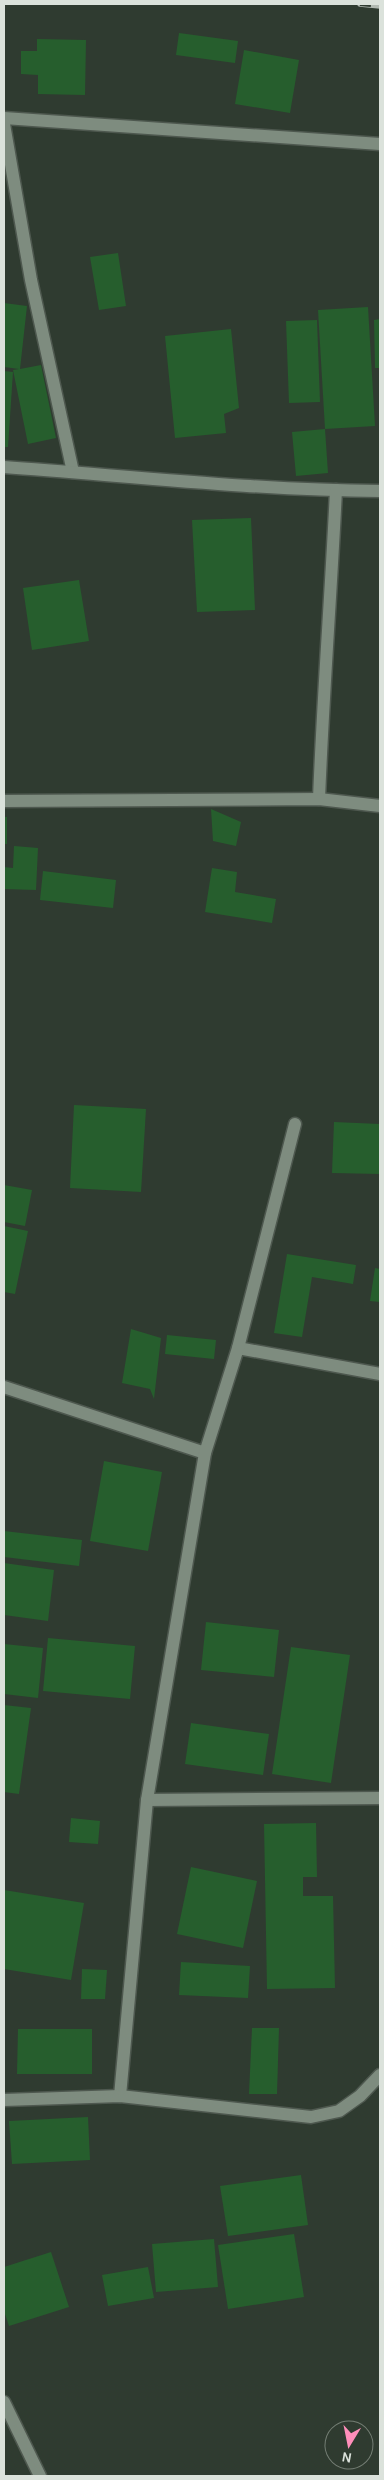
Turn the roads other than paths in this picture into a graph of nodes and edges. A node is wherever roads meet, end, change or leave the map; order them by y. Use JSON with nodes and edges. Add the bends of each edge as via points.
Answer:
{"nodes":[{"id":1,"x":4,"y":118,"type":"edge"},
{"id":2,"x":4,"y":124,"type":"edge"},
{"id":3,"x":380,"y":144,"type":"edge"},
{"id":4,"x":4,"y":466,"type":"edge"},
{"id":5,"x":73,"y":472,"type":"junction"},
{"id":6,"x":336,"y":490,"type":"junction"},
{"id":7,"x":380,"y":491,"type":"edge"},
{"id":8,"x":319,"y":799,"type":"junction"},
{"id":9,"x":4,"y":801,"type":"edge"},
{"id":10,"x":380,"y":806,"type":"edge"},
{"id":11,"x":295,"y":1124,"type":"dead end"},
{"id":12,"x":238,"y":1348,"type":"junction"},
{"id":13,"x":380,"y":1374,"type":"edge"},
{"id":14,"x":4,"y":1387,"type":"edge"},
{"id":15,"x":205,"y":1453,"type":"junction"},
{"id":16,"x":380,"y":1798,"type":"edge"},
{"id":17,"x":147,"y":1800,"type":"junction"},
{"id":18,"x":380,"y":2075,"type":"edge"},
{"id":19,"x":120,"y":2096,"type":"junction"},
{"id":20,"x":4,"y":2100,"type":"edge"},
{"id":21,"x":4,"y":2402,"type":"edge"},
{"id":22,"x":40,"y":2476,"type":"edge"}],
"edges":[{"from":1,"to":3,"type":"street"},
{"from":2,"to":5,"type":"street","via":[[31,280]]},
{"from":4,"to":5,"type":"street"},
{"from":5,"to":6,"type":"street"},
{"from":6,"to":7,"type":"street"},
{"from":6,"to":8,"type":"street"},
{"from":8,"to":9,"type":"street"},
{"from":8,"to":10,"type":"street"},
{"from":11,"to":12,"type":"street"},
{"from":12,"to":13,"type":"street"},
{"from":12,"to":15,"type":"street"},
{"from":14,"to":15,"type":"street"},
{"from":15,"to":17,"type":"street"},
{"from":16,"to":17,"type":"street"},
{"from":17,"to":19,"type":"street"},
{"from":18,"to":19,"type":"street","via":[[360,2096],[339,2111],[311,2117]]},
{"from":19,"to":20,"type":"street"},
{"from":21,"to":22,"type":"street"}]}
